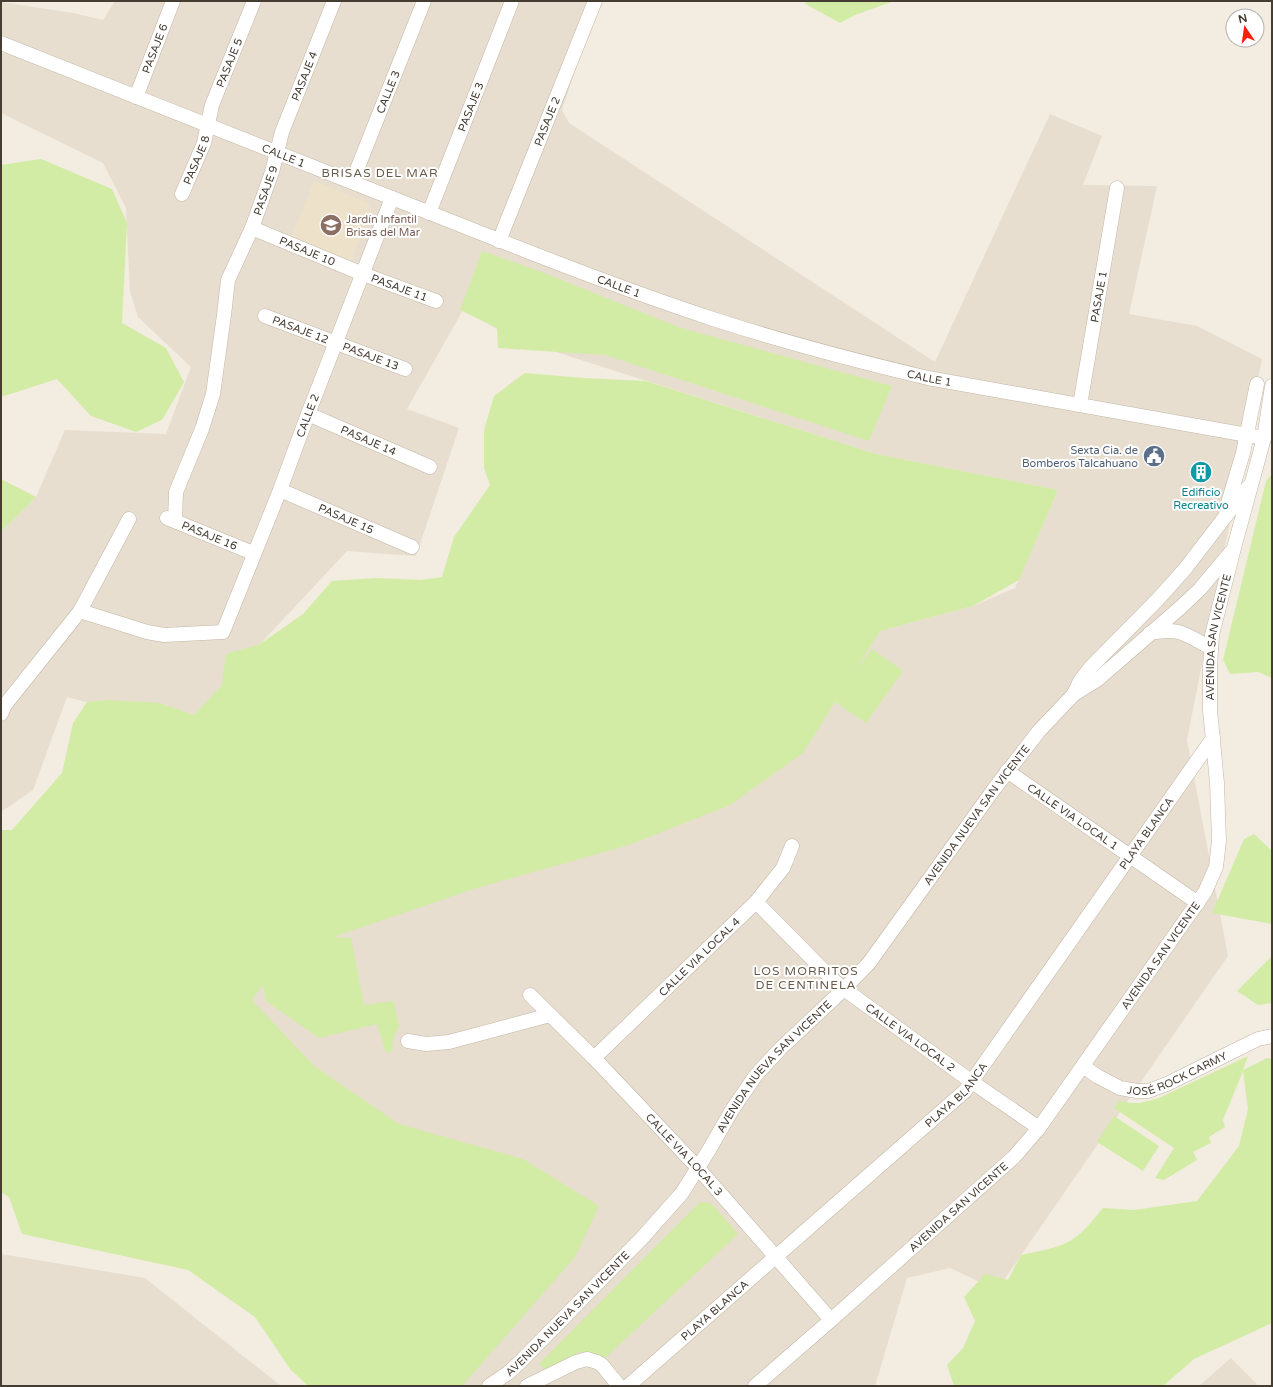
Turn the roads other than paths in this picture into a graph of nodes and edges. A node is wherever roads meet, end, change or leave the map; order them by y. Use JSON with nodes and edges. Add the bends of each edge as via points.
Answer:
{"nodes":[{"id":1,"x":173,"y":1,"type":"edge"},
{"id":2,"x":254,"y":1,"type":"edge"},
{"id":3,"x":334,"y":1,"type":"edge"},
{"id":4,"x":424,"y":1,"type":"edge"},
{"id":5,"x":512,"y":1,"type":"edge"},
{"id":6,"x":594,"y":1,"type":"edge"},
{"id":7,"x":1,"y":44,"type":"edge"},
{"id":8,"x":136,"y":97,"type":"junction"},
{"id":9,"x":208,"y":125,"type":"junction"},
{"id":10,"x":277,"y":153,"type":"junction"},
{"id":11,"x":352,"y":182,"type":"junction"},
{"id":12,"x":1117,"y":188,"type":"dead end"},
{"id":13,"x":182,"y":194,"type":"dead end"},
{"id":14,"x":392,"y":198,"type":"junction"},
{"id":15,"x":429,"y":213,"type":"junction"},
{"id":16,"x":252,"y":228,"type":"junction"},
{"id":17,"x":500,"y":241,"type":"junction"},
{"id":18,"x":363,"y":274,"type":"junction"},
{"id":19,"x":436,"y":302,"type":"dead end"},
{"id":20,"x":265,"y":316,"type":"dead end"},
{"id":21,"x":336,"y":343,"type":"junction"},
{"id":22,"x":405,"y":369,"type":"dead end"},
{"id":23,"x":1257,"y":384,"type":"dead end"},
{"id":24,"x":1272,"y":386,"type":"edge"},
{"id":25,"x":1080,"y":405,"type":"junction"},
{"id":26,"x":308,"y":414,"type":"junction"},
{"id":27,"x":1247,"y":435,"type":"junction"},
{"id":28,"x":1264,"y":438,"type":"junction"},
{"id":29,"x":430,"y":467,"type":"dead end"},
{"id":30,"x":1253,"y":481,"type":"junction"},
{"id":31,"x":280,"y":490,"type":"junction"},
{"id":32,"x":129,"y":519,"type":"dead end"},
{"id":33,"x":170,"y":519,"type":"joint"},
{"id":34,"x":1222,"y":522,"type":"junction"},
{"id":35,"x":412,"y":547,"type":"dead end"},
{"id":36,"x":1234,"y":548,"type":"junction"},
{"id":37,"x":253,"y":552,"type":"junction"},
{"id":38,"x":80,"y":611,"type":"junction"},
{"id":39,"x":1150,"y":633,"type":"junction"},
{"id":40,"x":1211,"y":648,"type":"junction"},
{"id":41,"x":1074,"y":694,"type":"junction"},
{"id":42,"x":1,"y":714,"type":"edge"},
{"id":43,"x":1213,"y":738,"type":"junction"},
{"id":44,"x":1007,"y":772,"type":"junction"},
{"id":45,"x":792,"y":846,"type":"dead end"},
{"id":46,"x":1129,"y":856,"type":"junction"},
{"id":47,"x":756,"y":902,"type":"junction"},
{"id":48,"x":1198,"y":903,"type":"junction"},
{"id":49,"x":844,"y":989,"type":"junction"},
{"id":50,"x":530,"y":995,"type":"dead end"},
{"id":51,"x":550,"y":1015,"type":"junction"},
{"id":52,"x":1272,"y":1036,"type":"edge"},
{"id":53,"x":408,"y":1041,"type":"dead end"},
{"id":54,"x":594,"y":1058,"type":"junction"},
{"id":55,"x":1083,"y":1066,"type":"junction"},
{"id":56,"x":972,"y":1082,"type":"junction"},
{"id":57,"x":1039,"y":1128,"type":"junction"},
{"id":58,"x":698,"y":1168,"type":"junction"},
{"id":59,"x":776,"y":1257,"type":"junction"},
{"id":60,"x":831,"y":1320,"type":"junction"},
{"id":61,"x":489,"y":1386,"type":"edge"},
{"id":62,"x":527,"y":1386,"type":"edge"},
{"id":63,"x":619,"y":1386,"type":"edge"},
{"id":64,"x":628,"y":1386,"type":"edge"},
{"id":65,"x":755,"y":1386,"type":"edge"}],
"edges":[{"from":1,"to":8,"type":"street","name":"PASAJE 6"},
{"from":2,"to":9,"type":"street","name":"PASAJE 5","via":[[212,105]]},
{"from":3,"to":10,"type":"street","name":"PASAJE 4","via":[[282,132]]},
{"from":4,"to":11,"type":"street","name":"CALLE 3"},
{"from":5,"to":15,"type":"street","name":"PASAJE 3"},
{"from":6,"to":17,"type":"street","name":"PASAJE 2"},
{"from":7,"to":8,"type":"street","name":"CALLE 1"},
{"from":8,"to":9,"type":"street","name":"CALLE 1"},
{"from":9,"to":10,"type":"street","name":"CALLE 1"},
{"from":9,"to":13,"type":"street","name":"PASAJE 8","via":[[204,143]]},
{"from":10,"to":11,"type":"street","name":"CALLE 1"},
{"from":10,"to":16,"type":"street","name":"PASAJE 9"},
{"from":11,"to":14,"type":"street","name":"CALLE 1"},
{"from":12,"to":25,"type":"street","name":"PASAJE 1"},
{"from":14,"to":15,"type":"street","name":"CALLE 1"},
{"from":14,"to":18,"type":"street","name":"CALLE 2"},
{"from":15,"to":17,"type":"street","name":"CALLE 1"},
{"from":16,"to":18,"type":"street","name":"PASAJE 10"},
{"from":16,"to":33,"type":"street","name":"PASAJE 9","via":[[228,280],[213,394],[202,429],[176,492]]},
{"from":17,"to":25,"type":"street","name":"CALLE 1","via":[[633,291],[774,338],[921,376]]},
{"from":18,"to":19,"type":"street","name":"PASAJE 11"},
{"from":18,"to":21,"type":"street","name":"CALLE 2"},
{"from":20,"to":21,"type":"street","name":"PASAJE 12"},
{"from":21,"to":22,"type":"street","name":"PASAJE 13"},
{"from":21,"to":26,"type":"street","name":"CALLE 2"},
{"from":23,"to":27,"type":"street"},
{"from":24,"to":28,"type":"street","name":"AVENIDA SAN VICENTE"},
{"from":25,"to":27,"type":"street","name":"CALLE 1"},
{"from":26,"to":29,"type":"street","name":"PASAJE 14"},
{"from":26,"to":31,"type":"street","name":"CALLE 2"},
{"from":27,"to":28,"type":"street","name":"CALLE 1"},
{"from":27,"to":34,"type":"street"},
{"from":28,"to":30,"type":"street","name":"AVENIDA SAN VICENTE"},
{"from":30,"to":34,"type":"street","name":"AVENIDA NUEVA SAN VICENTE"},
{"from":30,"to":36,"type":"street","name":"AVENIDA SAN VICENTE"},
{"from":31,"to":35,"type":"street","name":"PASAJE 15"},
{"from":31,"to":37,"type":"street","name":"CALLE 2"},
{"from":32,"to":38,"type":"street"},
{"from":33,"to":37,"type":"street","name":"PASAJE 16"},
{"from":34,"to":41,"type":"street","name":"AVENIDA NUEVA SAN VICENTE","via":[[1180,575],[1090,668]]},
{"from":36,"to":39,"type":"street","name":"AVENIDA NUEVA SAN VICENTE","via":[[1200,589]]},
{"from":36,"to":40,"type":"street","name":"AVENIDA SAN VICENTE"},
{"from":37,"to":38,"type":"street","name":"CALLE 2","via":[[223,632],[164,635]]},
{"from":38,"to":42,"type":"street","via":[[5,705]]},
{"from":39,"to":40,"type":"street","via":[[1179,631]]},
{"from":39,"to":41,"type":"street","name":"AVENIDA NUEVA SAN VICENTE","via":[[1097,680]]},
{"from":40,"to":43,"type":"street","name":"AVENIDA SAN VICENTE","via":[[1209,682]]},
{"from":41,"to":44,"type":"street","name":"AVENIDA NUEVA SAN VICENTE","via":[[1039,731]]},
{"from":43,"to":46,"type":"street","name":"PLAYA BLANCA"},
{"from":43,"to":48,"type":"street","name":"AVENIDA SAN VICENTE","via":[[1219,852],[1211,880]]},
{"from":44,"to":46,"type":"street","name":"CALLE VIA LOCAL 1"},
{"from":44,"to":49,"type":"street","name":"AVENIDA NUEVA SAN VICENTE","via":[[869,963]]},
{"from":45,"to":47,"type":"street","name":"CALLE VIA LOCAL 4","via":[[782,868]]},
{"from":46,"to":48,"type":"street","name":"CALLE VIA LOCAL 1"},
{"from":46,"to":56,"type":"street","name":"PLAYA BLANCA"},
{"from":47,"to":49,"type":"street","name":"CALLE VIA LOCAL 2"},
{"from":47,"to":54,"type":"street","name":"CALLE VIA LOCAL 4"},
{"from":48,"to":55,"type":"street","name":"AVENIDA SAN VICENTE"},
{"from":49,"to":56,"type":"street","name":"CALLE VIA LOCAL 2"},
{"from":49,"to":58,"type":"street","name":"AVENIDA NUEVA SAN VICENTE","via":[[781,1048],[756,1076],[732,1110]]},
{"from":50,"to":51,"type":"street","name":"CALLE VIA LOCAL 3"},
{"from":51,"to":53,"type":"street","via":[[449,1042],[426,1044]]},
{"from":51,"to":54,"type":"street","name":"CALLE VIA LOCAL 3"},
{"from":52,"to":55,"type":"street","name":"JOSÉ ROCK CARMY","via":[[1258,1039],[1148,1091],[1137,1092],[1120,1088]]},
{"from":54,"to":58,"type":"street","name":"CALLE VIA LOCAL 3"},
{"from":55,"to":57,"type":"street","name":"AVENIDA SAN VICENTE"},
{"from":56,"to":57,"type":"street","name":"CALLE VIA LOCAL 2"},
{"from":56,"to":59,"type":"street","name":"PLAYA BLANCA"},
{"from":57,"to":60,"type":"street","name":"AVENIDA SAN VICENTE","via":[[1014,1157]]},
{"from":58,"to":59,"type":"street","name":"CALLE VIA LOCAL 3"},
{"from":58,"to":61,"type":"street","name":"AVENIDA NUEVA SAN VICENTE","via":[[682,1193],[637,1243],[521,1361]]},
{"from":59,"to":60,"type":"street","name":"CALLE VIA LOCAL 3"},
{"from":59,"to":64,"type":"street","name":"PLAYA BLANCA"},
{"from":60,"to":65,"type":"street","name":"AVENIDA SAN VICENTE"},
{"from":62,"to":63,"type":"street","via":[[587,1359],[602,1365]]}]}
